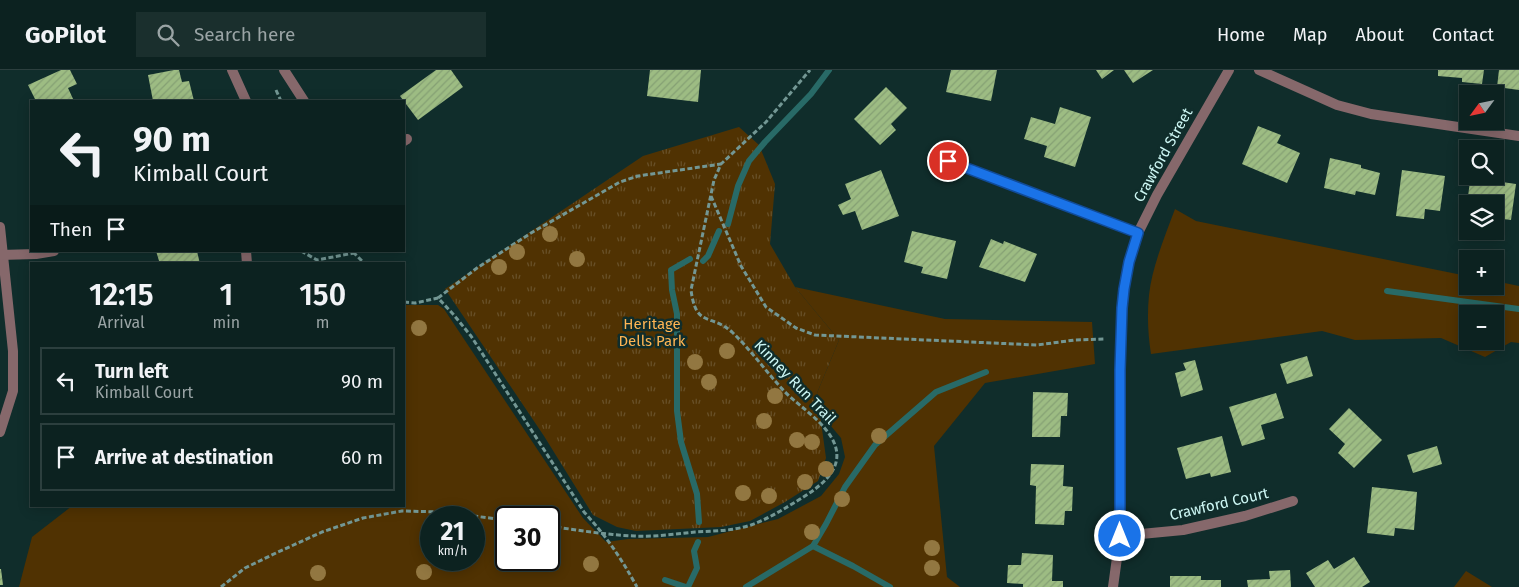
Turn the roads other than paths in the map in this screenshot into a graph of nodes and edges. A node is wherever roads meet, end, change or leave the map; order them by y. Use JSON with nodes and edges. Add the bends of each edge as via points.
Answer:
{"nodes":[{"id":1,"x":232,"y":70,"type":"edge"},
{"id":2,"x":284,"y":70,"type":"edge"},
{"id":3,"x":1229,"y":70,"type":"edge"},
{"id":4,"x":1258,"y":70,"type":"edge"},
{"id":5,"x":246,"y":100,"type":"edge"},
{"id":6,"x":303,"y":100,"type":"edge"},
{"id":7,"x":1519,"y":136,"type":"edge"},
{"id":8,"x":948,"y":161,"type":"dead end"},
{"id":9,"x":0,"y":227,"type":"edge"},
{"id":10,"x":1138,"y":233,"type":"junction"},
{"id":11,"x":48,"y":252,"type":"edge"},
{"id":12,"x":1,"y":255,"type":"edge"},
{"id":13,"x":0,"y":432,"type":"edge"},
{"id":14,"x":1293,"y":501,"type":"dead end"},
{"id":15,"x":1120,"y":536,"type":"junction"},
{"id":16,"x":1113,"y":587,"type":"edge"}],
"edges":[{"from":1,"to":5,"type":"street"},
{"from":2,"to":6,"type":"street"},
{"from":3,"to":10,"type":"street","name":"Crawford Street","via":[[1187,140]]},
{"from":4,"to":7,"type":"street","via":[[1337,105],[1371,114]]},
{"from":8,"to":10,"type":"street"},
{"from":9,"to":12,"type":"street"},
{"from":10,"to":15,"type":"street","name":"Crawford Street","via":[[1124,289],[1120,370]]},
{"from":11,"to":12,"type":"street"},
{"from":12,"to":13,"type":"street","via":[[13,350],[13,391]]},
{"from":14,"to":15,"type":"street","name":"Crawford Court","via":[[1246,516],[1183,530]]},
{"from":15,"to":16,"type":"street","name":"Crawford Street"}]}
